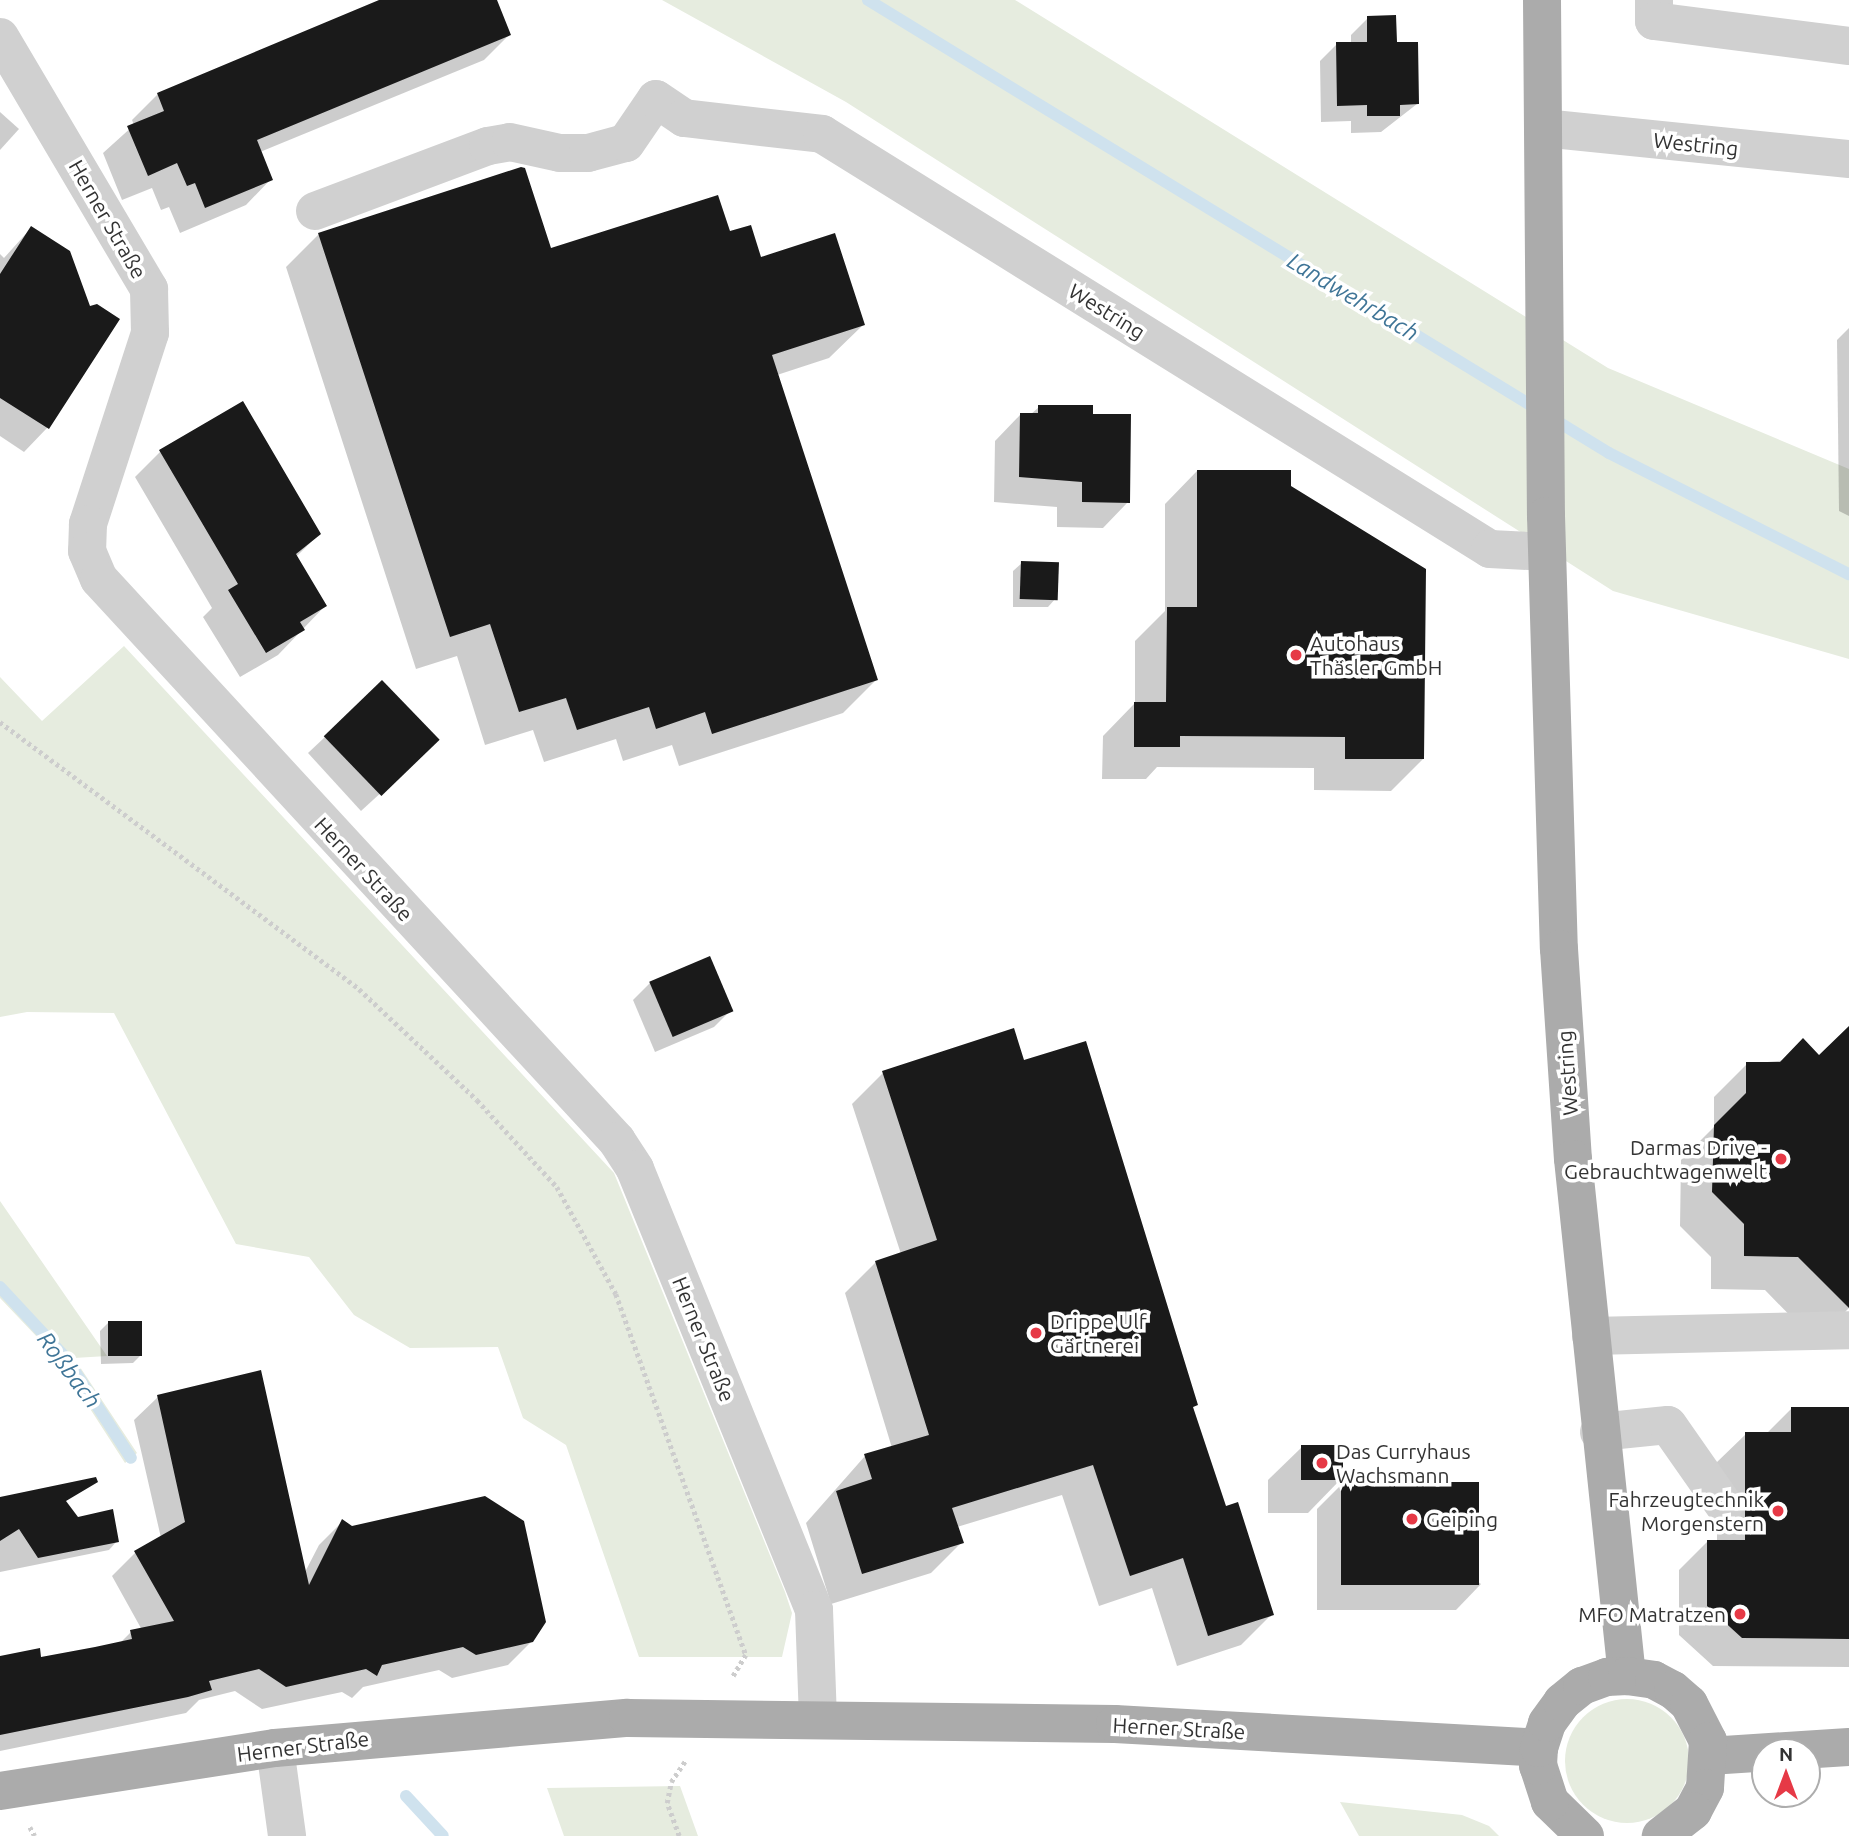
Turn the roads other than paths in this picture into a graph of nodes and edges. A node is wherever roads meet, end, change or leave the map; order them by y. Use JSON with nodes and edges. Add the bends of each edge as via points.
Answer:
{"nodes":[{"id":1,"x":1542,"y":0,"type":"edge"},
{"id":2,"x":1654,"y":0,"type":"edge"},
{"id":3,"x":0,"y":37,"type":"edge"},
{"id":4,"x":1849,"y":46,"type":"edge"},
{"id":5,"x":1543,"y":128,"type":"junction"},
{"id":6,"x":1849,"y":159,"type":"edge"},
{"id":7,"x":314,"y":211,"type":"dead end"},
{"id":8,"x":1546,"y":534,"type":"junction"},
{"id":9,"x":1849,"y":1330,"type":"edge"},
{"id":10,"x":1591,"y":1336,"type":"junction"},
{"id":11,"x":1599,"y":1432,"type":"junction"},
{"id":12,"x":1724,"y":1505,"type":"dead end"},
{"id":13,"x":1627,"y":1676,"type":"junction"},
{"id":14,"x":818,"y":1718,"type":"junction"},
{"id":15,"x":1849,"y":1747,"type":"edge"},
{"id":16,"x":275,"y":1748,"type":"junction"},
{"id":17,"x":1539,"y":1748,"type":"junction"},
{"id":18,"x":1709,"y":1756,"type":"junction"},
{"id":19,"x":0,"y":1791,"type":"edge"},
{"id":20,"x":287,"y":1836,"type":"edge"},
{"id":21,"x":1585,"y":1836,"type":"edge"},
{"id":22,"x":1661,"y":1836,"type":"edge"}],
"edges":[{"from":1,"to":5,"type":"main road","name":"Westring"},
{"from":2,"to":4,"type":"street","via":[[1654,21]]},
{"from":3,"to":14,"type":"street","name":"Herner Straße","via":[[149,289],[150,333],[88,524],[87,551],[99,579],[617,1141],[635,1169],[814,1610]]},
{"from":5,"to":6,"type":"street","name":"Westring"},
{"from":5,"to":8,"type":"main road","name":"Westring"},
{"from":7,"to":8,"type":"street","name":"Westring","via":[[488,146],[510,142],[561,153],[588,153],[626,143],[656,99],[684,118],[822,134],[1490,549]]},
{"from":8,"to":10,"type":"main road","name":"Westring","via":[[1559,949]]},
{"from":9,"to":10,"type":"street"},
{"from":10,"to":11,"type":"main road","name":"Westring"},
{"from":11,"to":12,"type":"street","via":[[1668,1424]]},
{"from":11,"to":13,"type":"main road","name":"Westring"},
{"from":13,"to":17,"type":"main road","via":[[1582,1686],[1562,1702],[1547,1723]]},
{"from":13,"to":18,"type":"main road","via":[[1654,1680],[1689,1704],[1700,1721]]},
{"from":14,"to":16,"type":"main road","name":"Herner Straße","via":[[546,1722]]},
{"from":14,"to":17,"type":"main road","name":"Herner Straße","via":[[1115,1724]]},
{"from":15,"to":18,"type":"main road"},
{"from":16,"to":19,"type":"main road","name":"Herner Straße"},
{"from":16,"to":20,"type":"street"},
{"from":17,"to":21,"type":"main road","via":[[1540,1776],[1550,1802]]},
{"from":18,"to":22,"type":"main road","via":[[1705,1788],[1693,1811]]}]}
